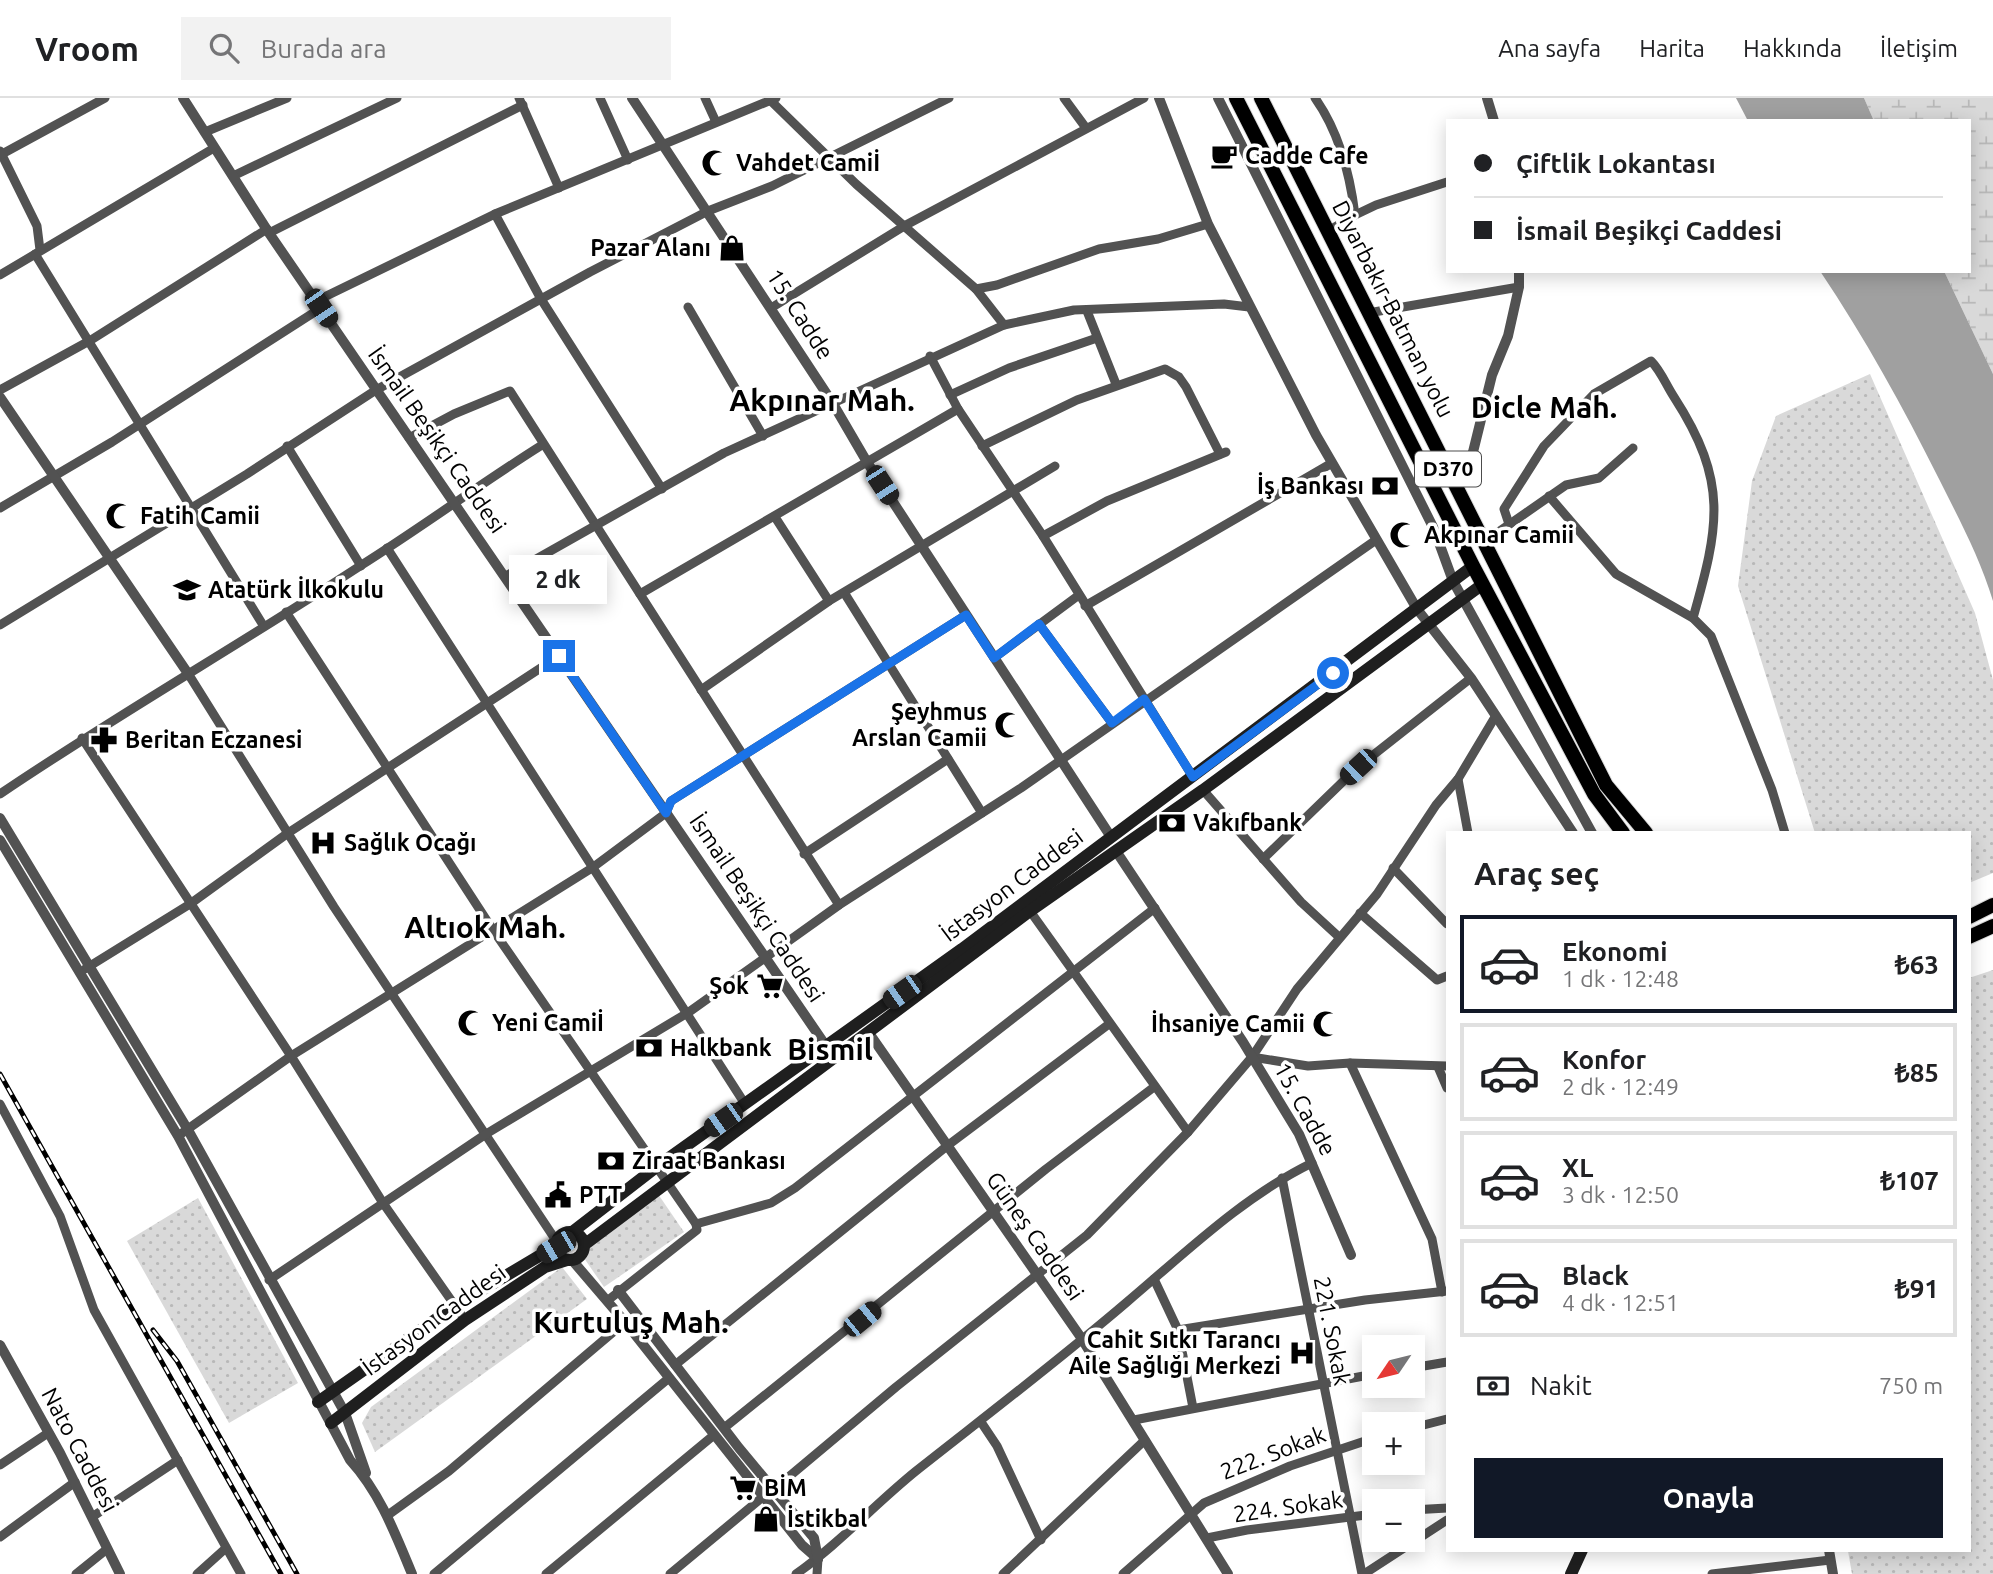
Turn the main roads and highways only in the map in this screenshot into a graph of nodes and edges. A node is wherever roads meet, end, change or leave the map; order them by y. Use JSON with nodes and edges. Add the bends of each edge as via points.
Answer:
{"nodes":[{"id":1,"x":1236,"y":98,"type":"edge"},
{"id":2,"x":1261,"y":98,"type":"edge"},
{"id":3,"x":1473,"y":566,"type":"junction"},
{"id":4,"x":1483,"y":584,"type":"junction"},
{"id":5,"x":1622,"y":831,"type":"edge"},
{"id":6,"x":1644,"y":831,"type":"edge"},
{"id":7,"x":1993,"y":905,"type":"edge"},
{"id":8,"x":1971,"y":916,"type":"edge"},
{"id":9,"x":1993,"y":926,"type":"edge"},
{"id":10,"x":1971,"y":936,"type":"edge"},
{"id":11,"x":571,"y":1233,"type":"junction"},
{"id":12,"x":556,"y":1244,"type":"junction"},
{"id":13,"x":584,"y":1245,"type":"junction"},
{"id":14,"x":569,"y":1260,"type":"junction"},
{"id":15,"x":318,"y":1402,"type":"road end"},
{"id":16,"x":331,"y":1423,"type":"road end"},
{"id":17,"x":1582,"y":1552,"type":"edge"},
{"id":18,"x":1571,"y":1574,"type":"edge"}],
"edges":[{"from":1,"to":3,"type":"highway","name":"Diyarbakır-Batman yolu","number":"D370"},
{"from":2,"to":6,"type":"highway","name":"Diyarbakır-Batman yolu","number":"D370","via":[[1606,785]]},
{"from":3,"to":4,"type":"highway","name":"Diyarbakır-Batman yolu","number":"D370"},
{"from":3,"to":11,"type":"main road","name":"İstasyon Caddesi"},
{"from":4,"to":5,"type":"highway","name":"Diyarbakır-Batman yolu","number":"D370","via":[[1594,794]]},
{"from":4,"to":13,"type":"main road","name":"İstasyon Caddesi","via":[[1030,911]]},
{"from":7,"to":8,"type":"highway"},
{"from":9,"to":10,"type":"highway"},
{"from":11,"to":12,"type":"main road","via":[[563,1234]]},
{"from":11,"to":13,"type":"main road","via":[[580,1236]]},
{"from":12,"to":14,"type":"main road","via":[[559,1255]]},
{"from":12,"to":15,"type":"main road","name":"İstasyon Caddesi","via":[[455,1306]]},
{"from":13,"to":14,"type":"main road","via":[[580,1256]]},
{"from":14,"to":16,"type":"main road","name":"İstasyon Caddesi","via":[[545,1267],[465,1320]]},
{"from":17,"to":18,"type":"main road"}]}
